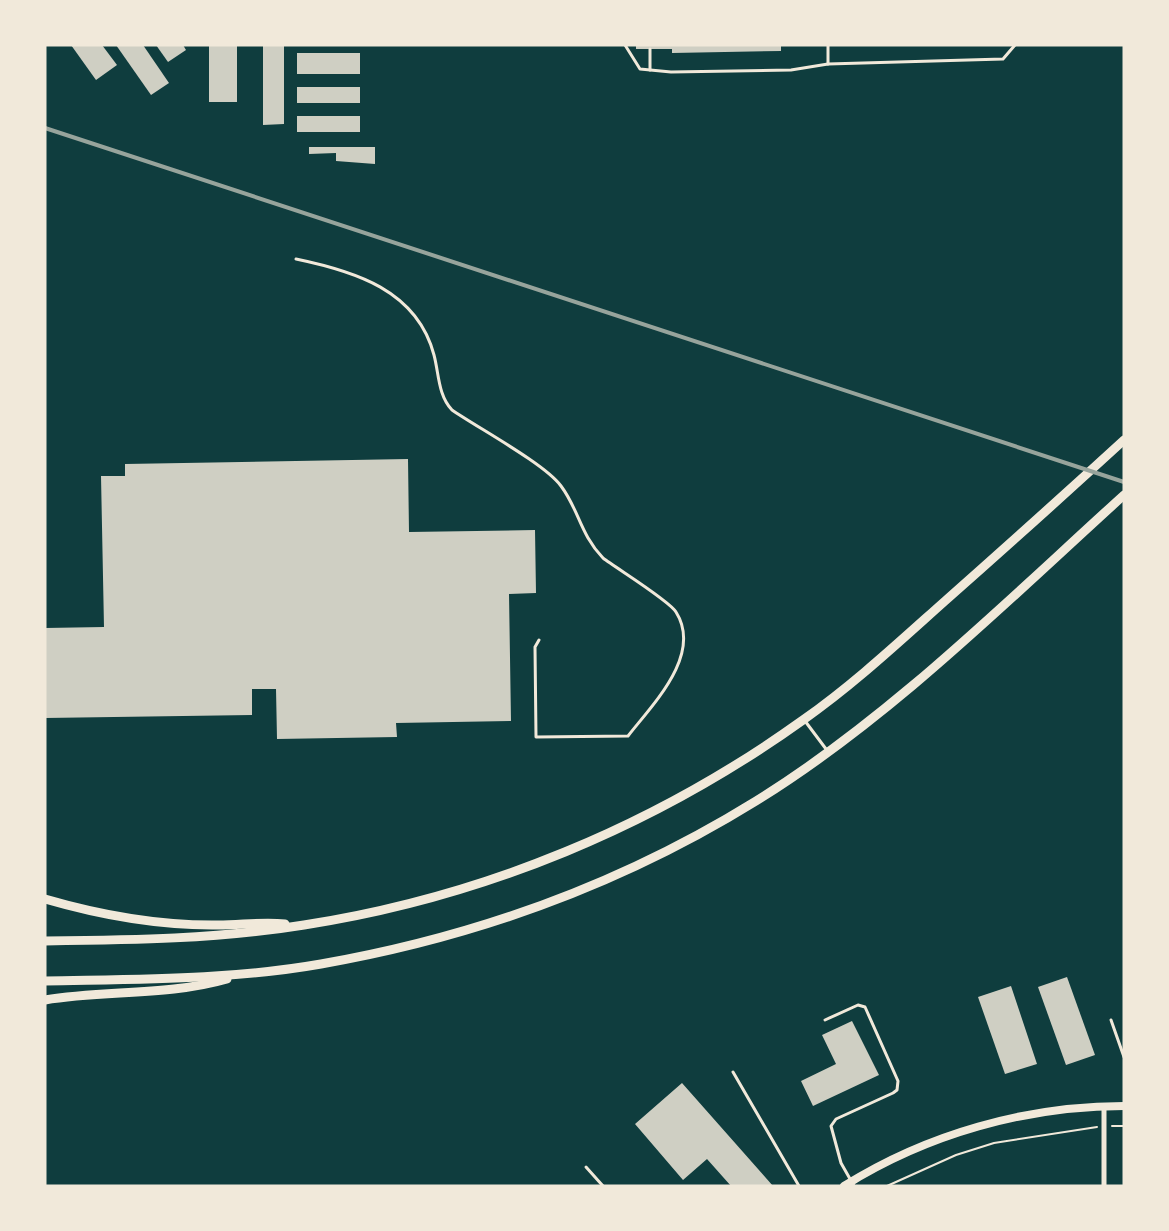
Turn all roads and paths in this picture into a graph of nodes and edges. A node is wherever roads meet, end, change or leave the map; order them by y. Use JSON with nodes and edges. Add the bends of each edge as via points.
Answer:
{"nodes":[{"id":1,"x":626,"y":45,"type":"edge"},
{"id":2,"x":828,"y":45,"type":"edge"},
{"id":3,"x":1015,"y":45,"type":"edge"},
{"id":4,"x":650,"y":49,"type":"dead end"},
{"id":5,"x":828,"y":64,"type":"junction"},
{"id":6,"x":650,"y":70,"type":"junction"},
{"id":7,"x":296,"y":259,"type":"dead end"},
{"id":8,"x":1124,"y":440,"type":"edge"},
{"id":9,"x":1124,"y":495,"type":"edge"},
{"id":10,"x":539,"y":640,"type":"dead end"},
{"id":11,"x":804,"y":719,"type":"junction"},
{"id":12,"x":828,"y":752,"type":"junction"},
{"id":13,"x":45,"y":899,"type":"edge"},
{"id":14,"x":302,"y":926,"type":"junction"},
{"id":15,"x":45,"y":941,"type":"edge"},
{"id":16,"x":241,"y":975,"type":"junction"},
{"id":17,"x":45,"y":981,"type":"edge"},
{"id":18,"x":45,"y":1000,"type":"edge"},
{"id":19,"x":825,"y":1020,"type":"dead end"},
{"id":20,"x":1111,"y":1020,"type":"dead end"},
{"id":21,"x":1124,"y":1057,"type":"edge"},
{"id":22,"x":733,"y":1072,"type":"dead end"},
{"id":23,"x":1104,"y":1106,"type":"junction"},
{"id":24,"x":1124,"y":1106,"type":"edge"},
{"id":25,"x":1104,"y":1126,"type":"junction"},
{"id":26,"x":1124,"y":1126,"type":"edge"},
{"id":27,"x":586,"y":1167,"type":"dead end"},
{"id":28,"x":849,"y":1185,"type":"edge"},
{"id":29,"x":603,"y":1186,"type":"edge"},
{"id":30,"x":799,"y":1186,"type":"edge"},
{"id":31,"x":887,"y":1186,"type":"edge"},
{"id":32,"x":1104,"y":1186,"type":"edge"}],
"edges":[{"from":1,"to":6,"type":"lane","via":[[640,69]]},
{"from":2,"to":5,"type":"lane"},
{"from":3,"to":5,"type":"lane","via":[[1003,59]]},
{"from":4,"to":6,"type":"lane"},
{"from":5,"to":6,"type":"lane","via":[[791,70]]},
{"from":7,"to":10,"type":"lane","via":[[363,277],[408,306],[424,328],[444,401],[554,477],[571,503],[586,539],[675,610],[683,626],[679,662],[672,677],[628,736],[536,737],[535,647]]},
{"from":8,"to":11,"type":"main road","via":[[868,669]]},
{"from":9,"to":12,"type":"main road","via":[[884,709]]},
{"from":11,"to":12,"type":"lane"},
{"from":11,"to":14,"type":"main road","via":[[739,764],[603,837],[455,892]]},
{"from":12,"to":16,"type":"main road","via":[[692,838],[547,904],[472,930],[396,950]]},
{"from":13,"to":14,"type":"main road","via":[[122,919],[175,925],[264,922]]},
{"from":14,"to":15,"type":"main road","via":[[225,935]]},
{"from":16,"to":17,"type":"main road"},
{"from":16,"to":18,"type":"main road","via":[[196,988]]},
{"from":19,"to":28,"type":"lane","via":[[858,1005],[865,1007],[898,1081],[893,1093],[833,1122],[831,1129]]},
{"from":20,"to":21,"type":"lane"},
{"from":22,"to":30,"type":"lane"},
{"from":23,"to":24,"type":"main road"},
{"from":23,"to":25,"type":"street"},
{"from":23,"to":28,"type":"main road","via":[[1000,1121],[955,1133],[915,1148]]},
{"from":25,"to":26,"type":"path"},
{"from":25,"to":31,"type":"path","via":[[994,1143],[956,1155]]},
{"from":25,"to":32,"type":"street"},
{"from":27,"to":29,"type":"lane"}]}
